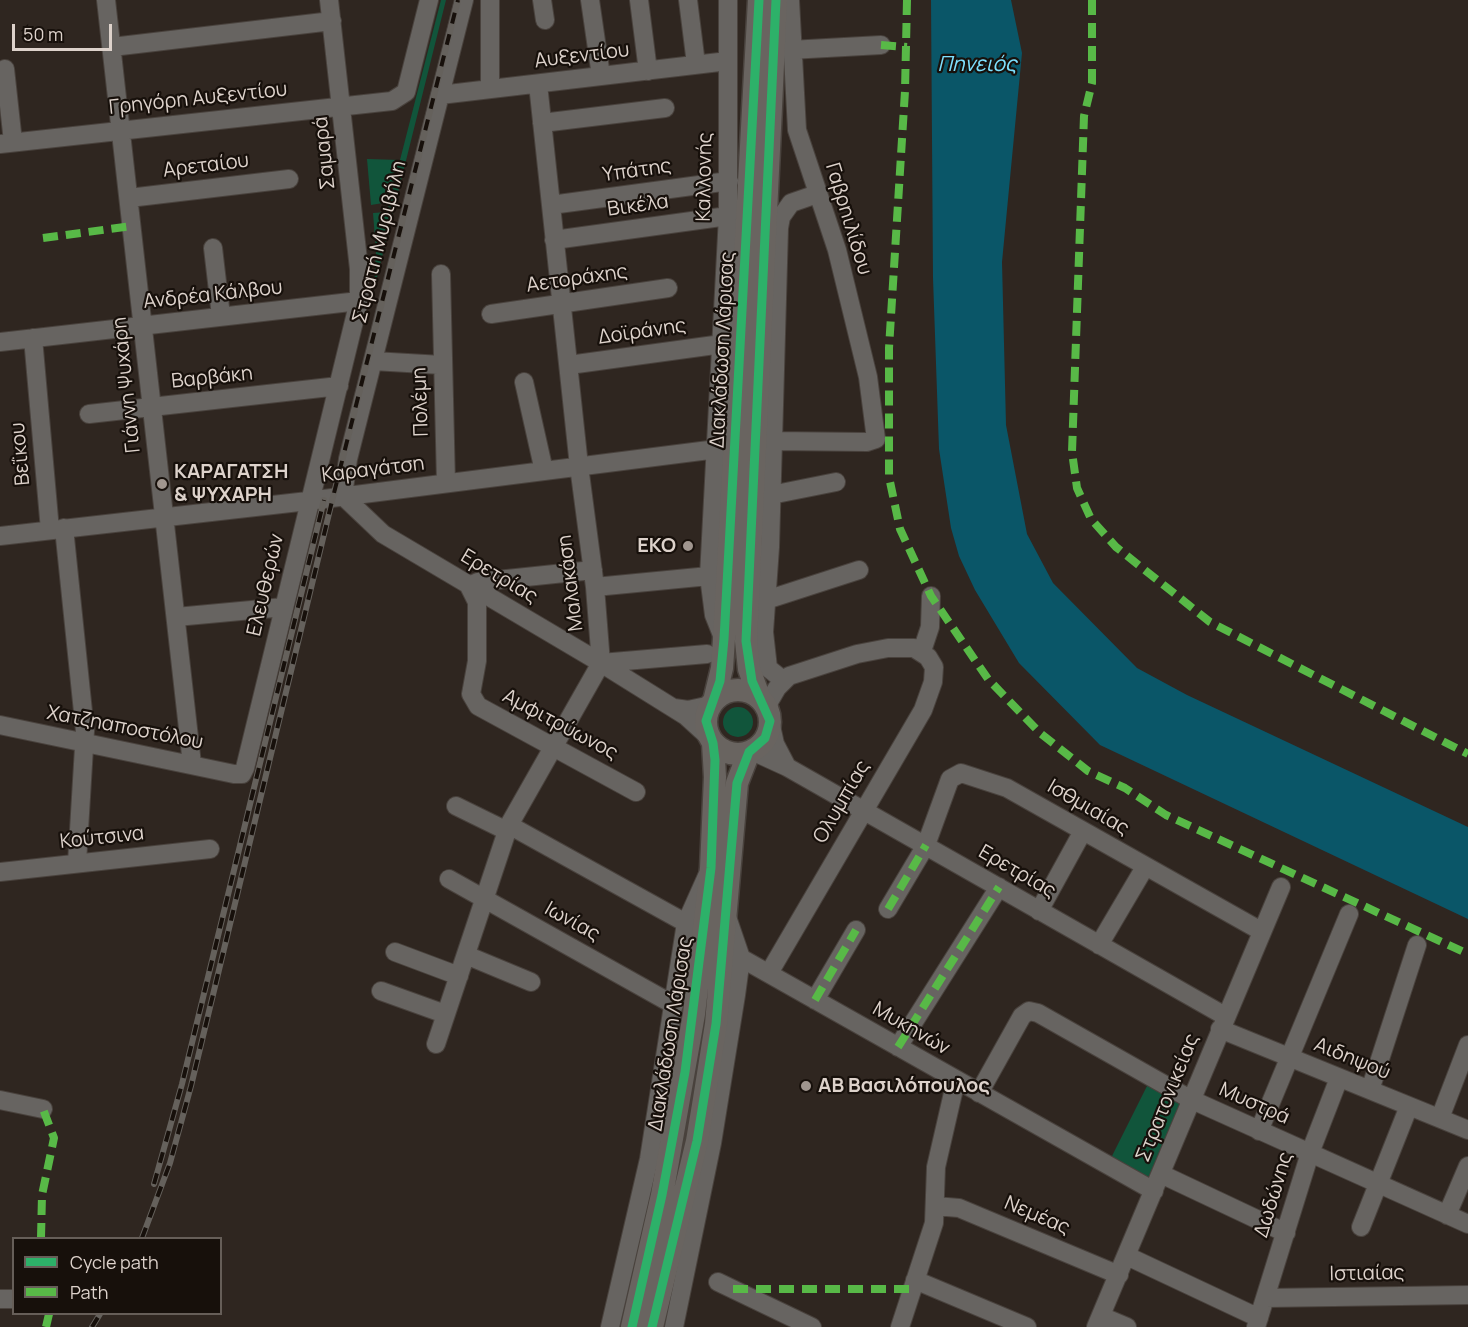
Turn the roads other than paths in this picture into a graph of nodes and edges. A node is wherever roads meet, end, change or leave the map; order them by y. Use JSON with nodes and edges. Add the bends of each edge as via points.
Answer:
{"nodes":[{"id":1,"x":106,"y":0,"type":"edge"},
{"id":2,"x":329,"y":0,"type":"edge"},
{"id":3,"x":429,"y":0,"type":"edge"},
{"id":4,"x":464,"y":0,"type":"edge"},
{"id":5,"x":490,"y":0,"type":"edge"},
{"id":6,"x":542,"y":0,"type":"edge"},
{"id":7,"x":590,"y":0,"type":"edge"},
{"id":8,"x":639,"y":0,"type":"edge"},
{"id":9,"x":688,"y":0,"type":"edge"},
{"id":10,"x":728,"y":0,"type":"edge"},
{"id":11,"x":759,"y":0,"type":"edge"},
{"id":12,"x":776,"y":0,"type":"edge"},
{"id":13,"x":790,"y":0,"type":"edge"},
{"id":14,"x":545,"y":20,"type":"dead end"},
{"id":15,"x":332,"y":21,"type":"junction"},
{"id":16,"x":882,"y":45,"type":"dead end"},
{"id":17,"x":112,"y":47,"type":"junction"},
{"id":18,"x":790,"y":50,"type":"junction"},
{"id":19,"x":728,"y":60,"type":"junction"},
{"id":20,"x":696,"y":64,"type":"junction"},
{"id":21,"x":5,"y":69,"type":"dead end"},
{"id":22,"x":648,"y":71,"type":"junction"},
{"id":23,"x":602,"y":76,"type":"junction"},
{"id":24,"x":538,"y":84,"type":"junction"},
{"id":25,"x":490,"y":88,"type":"junction"},
{"id":26,"x":440,"y":95,"type":"junction"},
{"id":27,"x":342,"y":105,"type":"junction"},
{"id":28,"x":665,"y":108,"type":"dead end"},
{"id":29,"x":542,"y":123,"type":"junction"},
{"id":30,"x":121,"y":130,"type":"junction"},
{"id":31,"x":6,"y":143,"type":"edge"},
{"id":32,"x":289,"y":179,"type":"dead end"},
{"id":33,"x":729,"y":182,"type":"junction"},
{"id":34,"x":817,"y":194,"type":"junction"},
{"id":35,"x":129,"y":198,"type":"junction"},
{"id":36,"x":551,"y":205,"type":"junction"},
{"id":37,"x":728,"y":216,"type":"junction"},
{"id":38,"x":554,"y":240,"type":"junction"},
{"id":39,"x":213,"y":248,"type":"dead end"},
{"id":40,"x":441,"y":274,"type":"dead end"},
{"id":41,"x":668,"y":288,"type":"dead end"},
{"id":42,"x":359,"y":301,"type":"junction"},
{"id":43,"x":562,"y":304,"type":"junction"},
{"id":44,"x":491,"y":314,"type":"dead end"},
{"id":45,"x":221,"y":316,"type":"junction"},
{"id":46,"x":759,"y":319,"type":"junction"},
{"id":47,"x":143,"y":325,"type":"junction"},
{"id":48,"x":33,"y":338,"type":"junction"},
{"id":49,"x":0,"y":342,"type":"edge"},
{"id":50,"x":722,"y":344,"type":"junction"},
{"id":51,"x":373,"y":361,"type":"junction"},
{"id":52,"x":775,"y":362,"type":"junction"},
{"id":53,"x":442,"y":365,"type":"junction"},
{"id":54,"x":569,"y":365,"type":"junction"},
{"id":55,"x":524,"y":382,"type":"dead end"},
{"id":56,"x":339,"y":386,"type":"junction"},
{"id":57,"x":152,"y":407,"type":"junction"},
{"id":58,"x":89,"y":414,"type":"dead end"},
{"id":59,"x":737,"y":421,"type":"junction"},
{"id":60,"x":772,"y":441,"type":"junction"},
{"id":61,"x":717,"y":449,"type":"junction"},
{"id":62,"x":579,"y":466,"type":"junction"},
{"id":63,"x":544,"y":471,"type":"junction"},
{"id":64,"x":836,"y":482,"type":"dead end"},
{"id":65,"x":446,"y":483,"type":"junction"},
{"id":66,"x":771,"y":495,"type":"junction"},
{"id":67,"x":343,"y":496,"type":"junction"},
{"id":68,"x":308,"y":501,"type":"junction"},
{"id":69,"x":165,"y":517,"type":"junction"},
{"id":70,"x":57,"y":529,"type":"junction"},
{"id":71,"x":0,"y":536,"type":"edge"},
{"id":72,"x":859,"y":570,"type":"dead end"},
{"id":73,"x":709,"y":576,"type":"junction"},
{"id":74,"x":594,"y":578,"type":"junction"},
{"id":75,"x":469,"y":586,"type":"junction"},
{"id":76,"x":931,"y":596,"type":"dead end"},
{"id":77,"x":756,"y":604,"type":"junction"},
{"id":78,"x":284,"y":607,"type":"junction"},
{"id":79,"x":176,"y":617,"type":"junction"},
{"id":80,"x":724,"y":639,"type":"junction"},
{"id":81,"x":922,"y":651,"type":"junction"},
{"id":82,"x":707,"y":654,"type":"dead end"},
{"id":83,"x":601,"y":663,"type":"junction"},
{"id":84,"x":783,"y":680,"type":"junction"},
{"id":85,"x":713,"y":703,"type":"junction"},
{"id":86,"x":669,"y":706,"type":"junction"},
{"id":87,"x":765,"y":709,"type":"junction"},
{"id":88,"x":0,"y":725,"type":"edge"},
{"id":89,"x":711,"y":740,"type":"junction"},
{"id":90,"x":85,"y":744,"type":"junction"},
{"id":91,"x":553,"y":747,"type":"junction"},
{"id":92,"x":750,"y":752,"type":"junction"},
{"id":93,"x":192,"y":764,"type":"junction"},
{"id":94,"x":788,"y":766,"type":"junction"},
{"id":95,"x":242,"y":774,"type":"joint"},
{"id":96,"x":636,"y":792,"type":"dead end"},
{"id":97,"x":456,"y":806,"type":"dead end"},
{"id":98,"x":863,"y":809,"type":"junction"},
{"id":99,"x":508,"y":828,"type":"junction"},
{"id":100,"x":1083,"y":831,"type":"junction"},
{"id":101,"x":926,"y":845,"type":"junction"},
{"id":102,"x":210,"y":849,"type":"dead end"},
{"id":103,"x":77,"y":863,"type":"junction"},
{"id":104,"x":1145,"y":867,"type":"junction"},
{"id":105,"x":711,"y":868,"type":"junction"},
{"id":106,"x":0,"y":872,"type":"edge"},
{"id":107,"x":449,"y":879,"type":"dead end"},
{"id":108,"x":999,"y":887,"type":"junction"},
{"id":109,"x":1281,"y":887,"type":"dead end"},
{"id":110,"x":484,"y":898,"type":"junction"},
{"id":111,"x":888,"y":909,"type":"dead end"},
{"id":112,"x":1039,"y":911,"type":"junction"},
{"id":113,"x":1349,"y":914,"type":"dead end"},
{"id":114,"x":727,"y":916,"type":"junction"},
{"id":115,"x":686,"y":923,"type":"junction"},
{"id":116,"x":856,"y":930,"type":"dead end"},
{"id":117,"x":1261,"y":931,"type":"junction"},
{"id":118,"x":1099,"y":945,"type":"junction"},
{"id":119,"x":1417,"y":945,"type":"dead end"},
{"id":120,"x":395,"y":952,"type":"dead end"},
{"id":121,"x":466,"y":955,"type":"junction"},
{"id":122,"x":741,"y":958,"type":"junction"},
{"id":123,"x":769,"y":973,"type":"junction"},
{"id":124,"x":459,"y":976,"type":"junction"},
{"id":125,"x":531,"y":982,"type":"dead end"},
{"id":126,"x":381,"y":990,"type":"dead end"},
{"id":127,"x":815,"y":1000,"type":"junction"},
{"id":128,"x":674,"y":1005,"type":"junction"},
{"id":129,"x":446,"y":1014,"type":"junction"},
{"id":130,"x":1223,"y":1022,"type":"junction"},
{"id":131,"x":436,"y":1044,"type":"dead end"},
{"id":132,"x":1468,"y":1045,"type":"edge"},
{"id":133,"x":898,"y":1047,"type":"junction"},
{"id":134,"x":1288,"y":1057,"type":"junction"},
{"id":135,"x":1339,"y":1078,"type":"junction"},
{"id":136,"x":956,"y":1080,"type":"junction"},
{"id":137,"x":1370,"y":1090,"type":"junction"},
{"id":138,"x":979,"y":1093,"type":"junction"},
{"id":139,"x":1190,"y":1099,"type":"junction"},
{"id":140,"x":0,"y":1100,"type":"edge"},
{"id":141,"x":1409,"y":1106,"type":"junction"},
{"id":142,"x":43,"y":1109,"type":"dead end"},
{"id":143,"x":1440,"y":1118,"type":"junction"},
{"id":144,"x":1468,"y":1130,"type":"edge"},
{"id":145,"x":1259,"y":1131,"type":"junction"},
{"id":146,"x":1310,"y":1153,"type":"junction"},
{"id":147,"x":1468,"y":1166,"type":"edge"},
{"id":148,"x":1161,"y":1174,"type":"junction"},
{"id":149,"x":1378,"y":1184,"type":"junction"},
{"id":150,"x":1154,"y":1191,"type":"junction"},
{"id":151,"x":935,"y":1206,"type":"junction"},
{"id":152,"x":1447,"y":1215,"type":"junction"},
{"id":153,"x":1468,"y":1224,"type":"edge"},
{"id":154,"x":1361,"y":1227,"type":"dead end"},
{"id":155,"x":1286,"y":1233,"type":"junction"},
{"id":156,"x":1127,"y":1256,"type":"junction"},
{"id":157,"x":1119,"y":1275,"type":"junction"},
{"id":158,"x":915,"y":1280,"type":"junction"},
{"id":159,"x":718,"y":1282,"type":"dead end"},
{"id":160,"x":1468,"y":1295,"type":"edge"},
{"id":161,"x":1266,"y":1298,"type":"junction"},
{"id":162,"x":1099,"y":1322,"type":"edge"},
{"id":163,"x":1258,"y":1322,"type":"edge"},
{"id":164,"x":610,"y":1327,"type":"edge"},
{"id":165,"x":632,"y":1327,"type":"edge"},
{"id":166,"x":652,"y":1327,"type":"edge"},
{"id":167,"x":674,"y":1327,"type":"edge"},
{"id":168,"x":812,"y":1327,"type":"edge"},
{"id":169,"x":900,"y":1327,"type":"edge"},
{"id":170,"x":1027,"y":1327,"type":"edge"},
{"id":171,"x":1127,"y":1327,"type":"edge"}],
"edges":[{"from":1,"to":17,"type":"street","name":"Γιάννη Ψυχάρη"},
{"from":2,"to":15,"type":"street","name":"Σαμαρά"},
{"from":3,"to":27,"type":"street","name":"Γρηγόρη Αυξεντίου","via":[[408,86],[401,97]]},
{"from":4,"to":26,"type":"street","name":"Στρατή Μυριβήλη"},
{"from":5,"to":25,"type":"street"},
{"from":6,"to":14,"type":"street"},
{"from":7,"to":23,"type":"street"},
{"from":8,"to":22,"type":"street"},
{"from":9,"to":20,"type":"street"},
{"from":10,"to":19,"type":"street","name":"Καλλoνής"},
{"from":11,"to":59,"type":"main road","name":"Διακλάδωση Λάρισας"},
{"from":12,"to":46,"type":"main road","name":"Διακλάδωση Λάρισας"},
{"from":13,"to":18,"type":"street","name":"Γαβρηιλίδου"},
{"from":15,"to":17,"type":"street"},
{"from":15,"to":27,"type":"street","name":"Σαμαρά"},
{"from":16,"to":18,"type":"street"},
{"from":17,"to":30,"type":"street","name":"Γιάννη Ψυχάρη"},
{"from":18,"to":34,"type":"street","name":"Γαβρηιλίδου","via":[[797,130]]},
{"from":19,"to":20,"type":"street","name":"Αυξεντίου"},
{"from":19,"to":33,"type":"street","name":"Καλλoνής"},
{"from":20,"to":22,"type":"street","name":"Αυξεντίου"},
{"from":21,"to":31,"type":"street"},
{"from":22,"to":23,"type":"street","name":"Αυξεντίου"},
{"from":23,"to":24,"type":"street","name":"Αυξεντίου"},
{"from":24,"to":25,"type":"street","name":"Αυξεντίου"},
{"from":24,"to":29,"type":"street","name":"Μαλακάση"},
{"from":25,"to":26,"type":"street","name":"Αυξεντίου"},
{"from":26,"to":51,"type":"street","name":"Στρατή Μυριβήλη"},
{"from":27,"to":30,"type":"street","name":"Γρηγόρη Αυξεντίου"},
{"from":27,"to":42,"type":"street","name":"Σαμαρά"},
{"from":28,"to":29,"type":"street"},
{"from":29,"to":36,"type":"street","name":"Μαλακάση"},
{"from":30,"to":31,"type":"street","name":"Γρηγόρη Αυξεντίου"},
{"from":30,"to":35,"type":"street","name":"Γιάννη Ψυχάρη"},
{"from":32,"to":35,"type":"street","name":"Αρεταίου"},
{"from":33,"to":36,"type":"street","name":"Υπάτης"},
{"from":33,"to":37,"type":"street","name":"Καλλoνής"},
{"from":34,"to":52,"type":"street","via":[[791,203],[781,217]]},
{"from":34,"to":60,"type":"street","name":"Γαβρηιλίδου","via":[[837,250],[870,387],[876,439]]},
{"from":35,"to":47,"type":"street","name":"Γιάννη Ψυχάρη"},
{"from":36,"to":38,"type":"street","name":"Μαλακάση"},
{"from":37,"to":38,"type":"street","name":"Βικέλα"},
{"from":37,"to":50,"type":"street","name":"Καλλoνής"},
{"from":38,"to":43,"type":"street","name":"Μαλακάση"},
{"from":39,"to":45,"type":"street"},
{"from":40,"to":53,"type":"street","name":"Πολέμη"},
{"from":41,"to":43,"type":"street","name":"Αετοράχης"},
{"from":42,"to":45,"type":"street","name":"Ανδρέα Κάλβου"},
{"from":42,"to":56,"type":"street","name":"Ελευθερών"},
{"from":43,"to":44,"type":"street","name":"Αετοράχης"},
{"from":43,"to":54,"type":"street","name":"Μαλακάση"},
{"from":45,"to":47,"type":"street","name":"Ανδρέα Κάλβου"},
{"from":46,"to":52,"type":"street"},
{"from":46,"to":77,"type":"main road","name":"Διακλάδωση Λάρισας"},
{"from":47,"to":48,"type":"street","name":"Ανδρέα Κάλβου"},
{"from":47,"to":57,"type":"street","name":"Γιάννη Ψυχάρη"},
{"from":48,"to":49,"type":"street","name":"Ανδρέα Κάλβου"},
{"from":48,"to":70,"type":"street","name":"Βεΐκου"},
{"from":50,"to":54,"type":"street","name":"Δοϊράνης"},
{"from":50,"to":61,"type":"street","name":"Καλλoνής"},
{"from":51,"to":53,"type":"street"},
{"from":51,"to":67,"type":"street","name":"Στρατή Μυριβήλη"},
{"from":52,"to":60,"type":"street"},
{"from":53,"to":65,"type":"street","name":"Πολέμη"},
{"from":54,"to":62,"type":"street","name":"Μαλακάση"},
{"from":55,"to":63,"type":"street"},
{"from":56,"to":57,"type":"street","name":"Βαρβάκη"},
{"from":56,"to":68,"type":"street","name":"Ελευθερών"},
{"from":57,"to":58,"type":"street","name":"Βαρβάκη"},
{"from":57,"to":69,"type":"street","name":"Γιάννη Ψυχάρη"},
{"from":59,"to":61,"type":"street"},
{"from":59,"to":80,"type":"main road","name":"Διακλάδωση Λάρισας"},
{"from":60,"to":66,"type":"street"},
{"from":61,"to":62,"type":"street","name":"Καραγάτση"},
{"from":61,"to":73,"type":"street","name":"Καλλoνής"},
{"from":62,"to":63,"type":"street","name":"Καραγάτση"},
{"from":62,"to":74,"type":"street","name":"Μαλακάση"},
{"from":63,"to":65,"type":"street","name":"Καραγάτση"},
{"from":64,"to":66,"type":"street"},
{"from":65,"to":67,"type":"street","name":"Καραγάτση"},
{"from":66,"to":77,"type":"street"},
{"from":67,"to":68,"type":"street","name":"Καραγάτση"},
{"from":67,"to":75,"type":"street","name":"Ερετρίας","via":[[383,534]]},
{"from":68,"to":69,"type":"street","name":"Καραγάτση"},
{"from":68,"to":78,"type":"street","name":"Ελευθερών"},
{"from":69,"to":70,"type":"street","name":"Καραγάτση"},
{"from":69,"to":79,"type":"street","name":"Γιάννη Ψυχάρη"},
{"from":70,"to":71,"type":"street","name":"Καραγάτση"},
{"from":70,"to":90,"type":"street","name":"Βεΐκου"},
{"from":72,"to":77,"type":"street"},
{"from":73,"to":74,"type":"street"},
{"from":73,"to":80,"type":"street","name":"Καλλoνής","via":[[714,615]]},
{"from":74,"to":75,"type":"street","via":[[478,582]]},
{"from":74,"to":83,"type":"street","name":"Μαλακάση"},
{"from":75,"to":83,"type":"street","name":"Ερετρίας"},
{"from":75,"to":91,"type":"street","name":"Αμφιτρύωνος","via":[[477,602],[477,661],[471,694],[478,706]]},
{"from":76,"to":81,"type":"street","via":[[930,627]]},
{"from":77,"to":84,"type":"street","via":[[767,664]]},
{"from":77,"to":87,"type":"main road","name":"Διακλάδωση Λάρισας","via":[[747,657]]},
{"from":78,"to":79,"type":"street"},
{"from":78,"to":95,"type":"street","name":"Ελευθερών"},
{"from":79,"to":93,"type":"street","name":"Γιάννη Ψυχάρη"},
{"from":80,"to":85,"type":"main road","name":"Διακλάδωση Λάρισας"},
{"from":81,"to":84,"type":"street","via":[[905,647],[878,649],[810,667]]},
{"from":81,"to":98,"type":"street","name":"Ολυμπίας","via":[[934,667],[928,696]]},
{"from":82,"to":83,"type":"street"},
{"from":83,"to":86,"type":"street","name":"Ερετρίας"},
{"from":83,"to":91,"type":"street"},
{"from":84,"to":87,"type":"street"},
{"from":85,"to":86,"type":"street","name":"Ερετρίας","via":[[688,710]]},
{"from":85,"to":87,"type":"main road","via":[[732,691],[742,691]]},
{"from":85,"to":89,"type":"main road","via":[[706,721]]},
{"from":86,"to":89,"type":"street","name":"Ερετρίας"},
{"from":87,"to":92,"type":"main road","via":[[765,738]]},
{"from":87,"to":94,"type":"street"},
{"from":88,"to":90,"type":"street","name":"Χατζηαποστόλου"},
{"from":89,"to":92,"type":"main road","via":[[730,753]]},
{"from":89,"to":105,"type":"main road","name":"Διακλάδωση Λάρισας","via":[[715,777]]},
{"from":90,"to":93,"type":"street","name":"Χατζηαποστόλου"},
{"from":90,"to":103,"type":"street","name":"Βεΐκου"},
{"from":91,"to":96,"type":"street","name":"Αμφιτρύωνος"},
{"from":91,"to":99,"type":"street"},
{"from":92,"to":94,"type":"street","name":"Ερετρίας"},
{"from":92,"to":114,"type":"main road","name":"Διακλάδωση Λάρισας","via":[[737,783]]},
{"from":93,"to":95,"type":"street","name":"Χατζηαποστόλου"},
{"from":94,"to":98,"type":"street","name":"Ερετρίας"},
{"from":97,"to":99,"type":"street"},
{"from":98,"to":101,"type":"street","name":"Ερετρίας"},
{"from":98,"to":123,"type":"street","name":"Ολυμπίας"},
{"from":99,"to":110,"type":"street"},
{"from":99,"to":115,"type":"street"},
{"from":100,"to":101,"type":"street","name":"Ισθμιαίας","via":[[1007,788],[961,773],[950,779]]},
{"from":100,"to":104,"type":"street","name":"Ισθμιαίας"},
{"from":100,"to":112,"type":"street"},
{"from":101,"to":108,"type":"street","name":"Ερετρίας"},
{"from":101,"to":111,"type":"street","name":"Ισθμιαίας"},
{"from":102,"to":103,"type":"street","name":"Κούτσινα"},
{"from":103,"to":106,"type":"street","name":"Κούτσινα"},
{"from":104,"to":117,"type":"street","name":"Ισθμιαίας"},
{"from":104,"to":118,"type":"street"},
{"from":105,"to":115,"type":"street"},
{"from":105,"to":165,"type":"main road","name":"Διακλάδωση Λάρισας","via":[[685,1072]]},
{"from":107,"to":110,"type":"street","name":"Ιωνίας"},
{"from":108,"to":112,"type":"street","name":"Ερετρίας"},
{"from":108,"to":133,"type":"street"},
{"from":109,"to":117,"type":"street","name":"Στρατονικείας"},
{"from":110,"to":121,"type":"street"},
{"from":110,"to":128,"type":"street","name":"Ιωνίας"},
{"from":112,"to":118,"type":"street","name":"Ερετρίας"},
{"from":113,"to":134,"type":"street"},
{"from":114,"to":122,"type":"street"},
{"from":114,"to":166,"type":"main road","name":"Διακλάδωση Λάρισας","via":[[716,1024],[697,1141]]},
{"from":115,"to":128,"type":"street"},
{"from":116,"to":127,"type":"street"},
{"from":117,"to":130,"type":"street","name":"Στρατονικείας"},
{"from":118,"to":130,"type":"street","name":"Ερετρίας"},
{"from":119,"to":137,"type":"street"},
{"from":120,"to":124,"type":"street"},
{"from":121,"to":124,"type":"street"},
{"from":121,"to":125,"type":"street"},
{"from":122,"to":123,"type":"street","name":"Μυκηνών"},
{"from":122,"to":167,"type":"street","via":[[720,1100]]},
{"from":123,"to":127,"type":"street","name":"Μυκηνών"},
{"from":124,"to":129,"type":"street"},
{"from":126,"to":129,"type":"street"},
{"from":127,"to":133,"type":"street","name":"Μυκηνών"},
{"from":128,"to":164,"type":"street","via":[[649,1159]]},
{"from":129,"to":131,"type":"street"},
{"from":130,"to":134,"type":"street","name":"Αιδηψού"},
{"from":130,"to":139,"type":"street","name":"Στρατονικείας"},
{"from":132,"to":143,"type":"street"},
{"from":133,"to":136,"type":"street","name":"Μυκηνών"},
{"from":134,"to":135,"type":"street","name":"Αιδηψού"},
{"from":134,"to":145,"type":"street"},
{"from":135,"to":137,"type":"street","name":"Αιδηψού"},
{"from":135,"to":146,"type":"street","name":"Δωδώνης"},
{"from":136,"to":138,"type":"street","name":"Μυκηνών"},
{"from":136,"to":151,"type":"street","via":[[936,1167]]},
{"from":137,"to":141,"type":"street","name":"Αιδηψού"},
{"from":138,"to":139,"type":"street","name":"Μυστρά","via":[[1022,1016],[1029,1011]]},
{"from":138,"to":150,"type":"street","name":"Μυκηνών"},
{"from":139,"to":145,"type":"street","name":"Μυστρά"},
{"from":139,"to":148,"type":"street","name":"Στρατονικείας"},
{"from":140,"to":142,"type":"street"},
{"from":141,"to":143,"type":"street","name":"Αιδηψού"},
{"from":141,"to":149,"type":"street"},
{"from":143,"to":144,"type":"street","name":"Αιδηψού"},
{"from":145,"to":146,"type":"street","name":"Μυστρά"},
{"from":146,"to":149,"type":"street","name":"Μυστρά"},
{"from":146,"to":155,"type":"street","name":"Δωδώνης"},
{"from":147,"to":152,"type":"street"},
{"from":148,"to":150,"type":"street","name":"Στρατονικείας"},
{"from":148,"to":155,"type":"street"},
{"from":149,"to":152,"type":"street","name":"Μυστρά"},
{"from":149,"to":154,"type":"street"},
{"from":150,"to":156,"type":"street","name":"Στρατονικείας"},
{"from":151,"to":157,"type":"street","name":"Νεμέας","via":[[959,1208]]},
{"from":151,"to":158,"type":"street","via":[[932,1232]]},
{"from":152,"to":153,"type":"street","name":"Μυστρά"},
{"from":155,"to":161,"type":"street","name":"Δωδώνης"},
{"from":156,"to":157,"type":"street","name":"Στρατονικείας"},
{"from":156,"to":163,"type":"street"},
{"from":157,"to":162,"type":"street","name":"Στρατονικείας"},
{"from":158,"to":169,"type":"street"},
{"from":158,"to":170,"type":"street"},
{"from":159,"to":168,"type":"street"},
{"from":160,"to":161,"type":"street","name":"Ιστιαίας"},
{"from":161,"to":163,"type":"street","name":"Δωδώνης"},
{"from":162,"to":171,"type":"street"}]}
